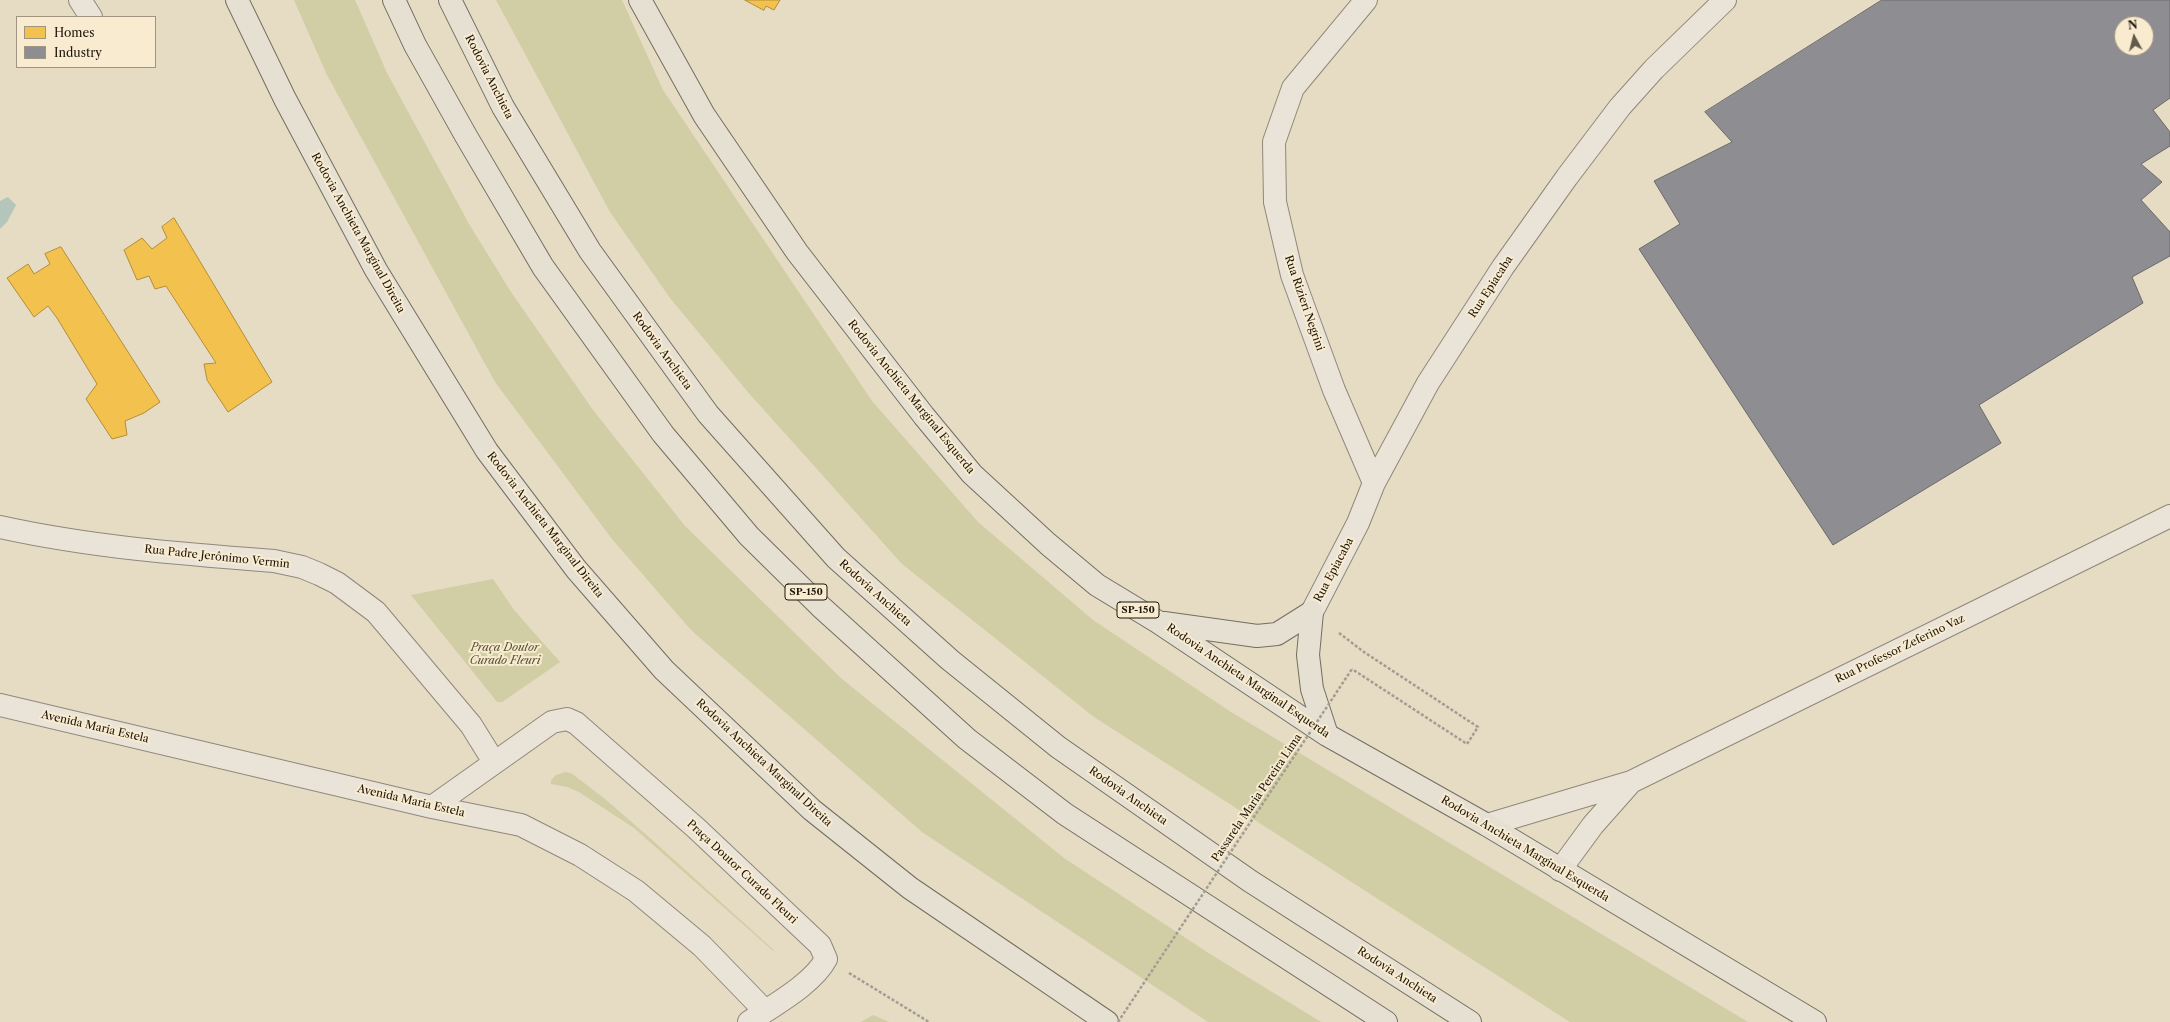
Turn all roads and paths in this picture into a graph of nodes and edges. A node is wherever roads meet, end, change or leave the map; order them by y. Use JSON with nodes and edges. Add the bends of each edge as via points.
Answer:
{"nodes":[{"id":1,"x":80,"y":0,"type":"edge"},
{"id":2,"x":237,"y":0,"type":"edge"},
{"id":3,"x":394,"y":0,"type":"edge"},
{"id":4,"x":450,"y":0,"type":"edge"},
{"id":5,"x":640,"y":0,"type":"edge"},
{"id":6,"x":1366,"y":0,"type":"edge"},
{"id":7,"x":1725,"y":0,"type":"edge"},
{"id":8,"x":89,"y":16,"type":"edge"},
{"id":9,"x":1374,"y":483,"type":"junction"},
{"id":10,"x":2170,"y":516,"type":"edge"},
{"id":11,"x":0,"y":527,"type":"edge"},
{"id":12,"x":1312,"y":612,"type":"junction"},
{"id":13,"x":1158,"y":622,"type":"junction"},
{"id":14,"x":1364,"y":652,"type":"dead end"},
{"id":15,"x":0,"y":705,"type":"edge"},
{"id":16,"x":1327,"y":735,"type":"junction"},
{"id":17,"x":494,"y":762,"type":"junction"},
{"id":18,"x":1631,"y":782,"type":"junction"},
{"id":19,"x":432,"y":806,"type":"junction"},
{"id":20,"x":1488,"y":825,"type":"junction"},
{"id":21,"x":1560,"y":870,"type":"junction"},
{"id":22,"x":826,"y":959,"type":"junction"},
{"id":23,"x":757,"y":1016,"type":"edge"},
{"id":24,"x":929,"y":1022,"type":"edge"},
{"id":25,"x":1107,"y":1022,"type":"edge"},
{"id":26,"x":1118,"y":1022,"type":"edge"},
{"id":27,"x":1386,"y":1022,"type":"edge"},
{"id":28,"x":1470,"y":1022,"type":"edge"},
{"id":29,"x":1815,"y":1022,"type":"edge"}],
"edges":[{"from":1,"to":8,"type":"street"},
{"from":2,"to":25,"type":"highway","name":"Rodovia Anchieta Marginal Direita","via":[[285,99],[376,270],[487,451],[576,569],[664,670],[812,810],[910,888]]},
{"from":3,"to":27,"type":"highway","number":"SP-150","via":[[454,115],[543,267],[663,434],[749,536],[820,606],[967,739],[1065,814]]},
{"from":4,"to":28,"type":"highway","name":"Rodovia Anchieta","via":[[503,107],[590,251],[708,414],[836,558],[950,660],[1058,747],[1250,881]]},
{"from":5,"to":13,"type":"highway","name":"Rodovia Anchieta Marginal Esquerda","number":"SP-150","via":[[704,115],[797,252],[972,474],[1048,544],[1097,584]]},
{"from":6,"to":9,"type":"street","name":"Rua Rizieri Negrini","via":[[1293,88],[1274,142],[1274,202],[1292,275],[1334,390]]},
{"from":7,"to":9,"type":"street","name":"Rua Epiacaba","via":[[1654,69],[1620,107],[1567,177],[1503,267],[1428,383]]},
{"from":9,"to":12,"type":"street","name":"Rua Epiacaba","via":[[1358,523]]},
{"from":10,"to":18,"type":"street","name":"Rua Professor Zeferino Vaz"},
{"from":11,"to":17,"type":"street","name":"Rua Padre Jerônimo Vermin","via":[[91,544],[274,561],[302,567],[319,574],[337,583],[376,612],[471,725]]},
{"from":12,"to":13,"type":"highway","via":[[1277,634],[1258,636]]},
{"from":12,"to":16,"type":"highway","via":[[1308,655],[1312,689]]},
{"from":13,"to":16,"type":"highway","name":"Rodovia Anchieta Marginal Esquerda","number":"SP-150"},
{"from":14,"to":26,"type":"path","name":"Passarela Maria Pereira Lima","bridge":true,"via":[[1478,727],[1467,744],[1352,669]]},
{"from":15,"to":19,"type":"street","name":"Avenida Maria Estela"},
{"from":16,"to":20,"type":"highway","name":"Rodovia Anchieta Marginal Esquerda","number":"SP-150"},
{"from":17,"to":19,"type":"street","name":"Praça Doutor Curado Fleuri"},
{"from":17,"to":22,"type":"street","name":"Praça Doutor Curado Fleuri","via":[[552,722],[567,719],[576,723],[762,889],[820,945]]},
{"from":18,"to":20,"type":"street","name":"Rua Professor Zeferino Vaz"},
{"from":18,"to":21,"type":"street","name":"Rua Professor Zeferino Vaz","via":[[1593,825]]},
{"from":19,"to":23,"type":"street","name":"Avenida Maria Estela","via":[[521,825],[580,855],[636,891],[702,946]]},
{"from":20,"to":21,"type":"highway","name":"Rodovia Anchieta Marginal Esquerda","number":"SP-150"},
{"from":21,"to":29,"type":"highway","name":"Rodovia Anchieta Marginal Esquerda","number":"SP-150"},
{"from":22,"to":23,"type":"street","via":[[817,972]]},
{"from":22,"to":24,"type":"path"}]}
